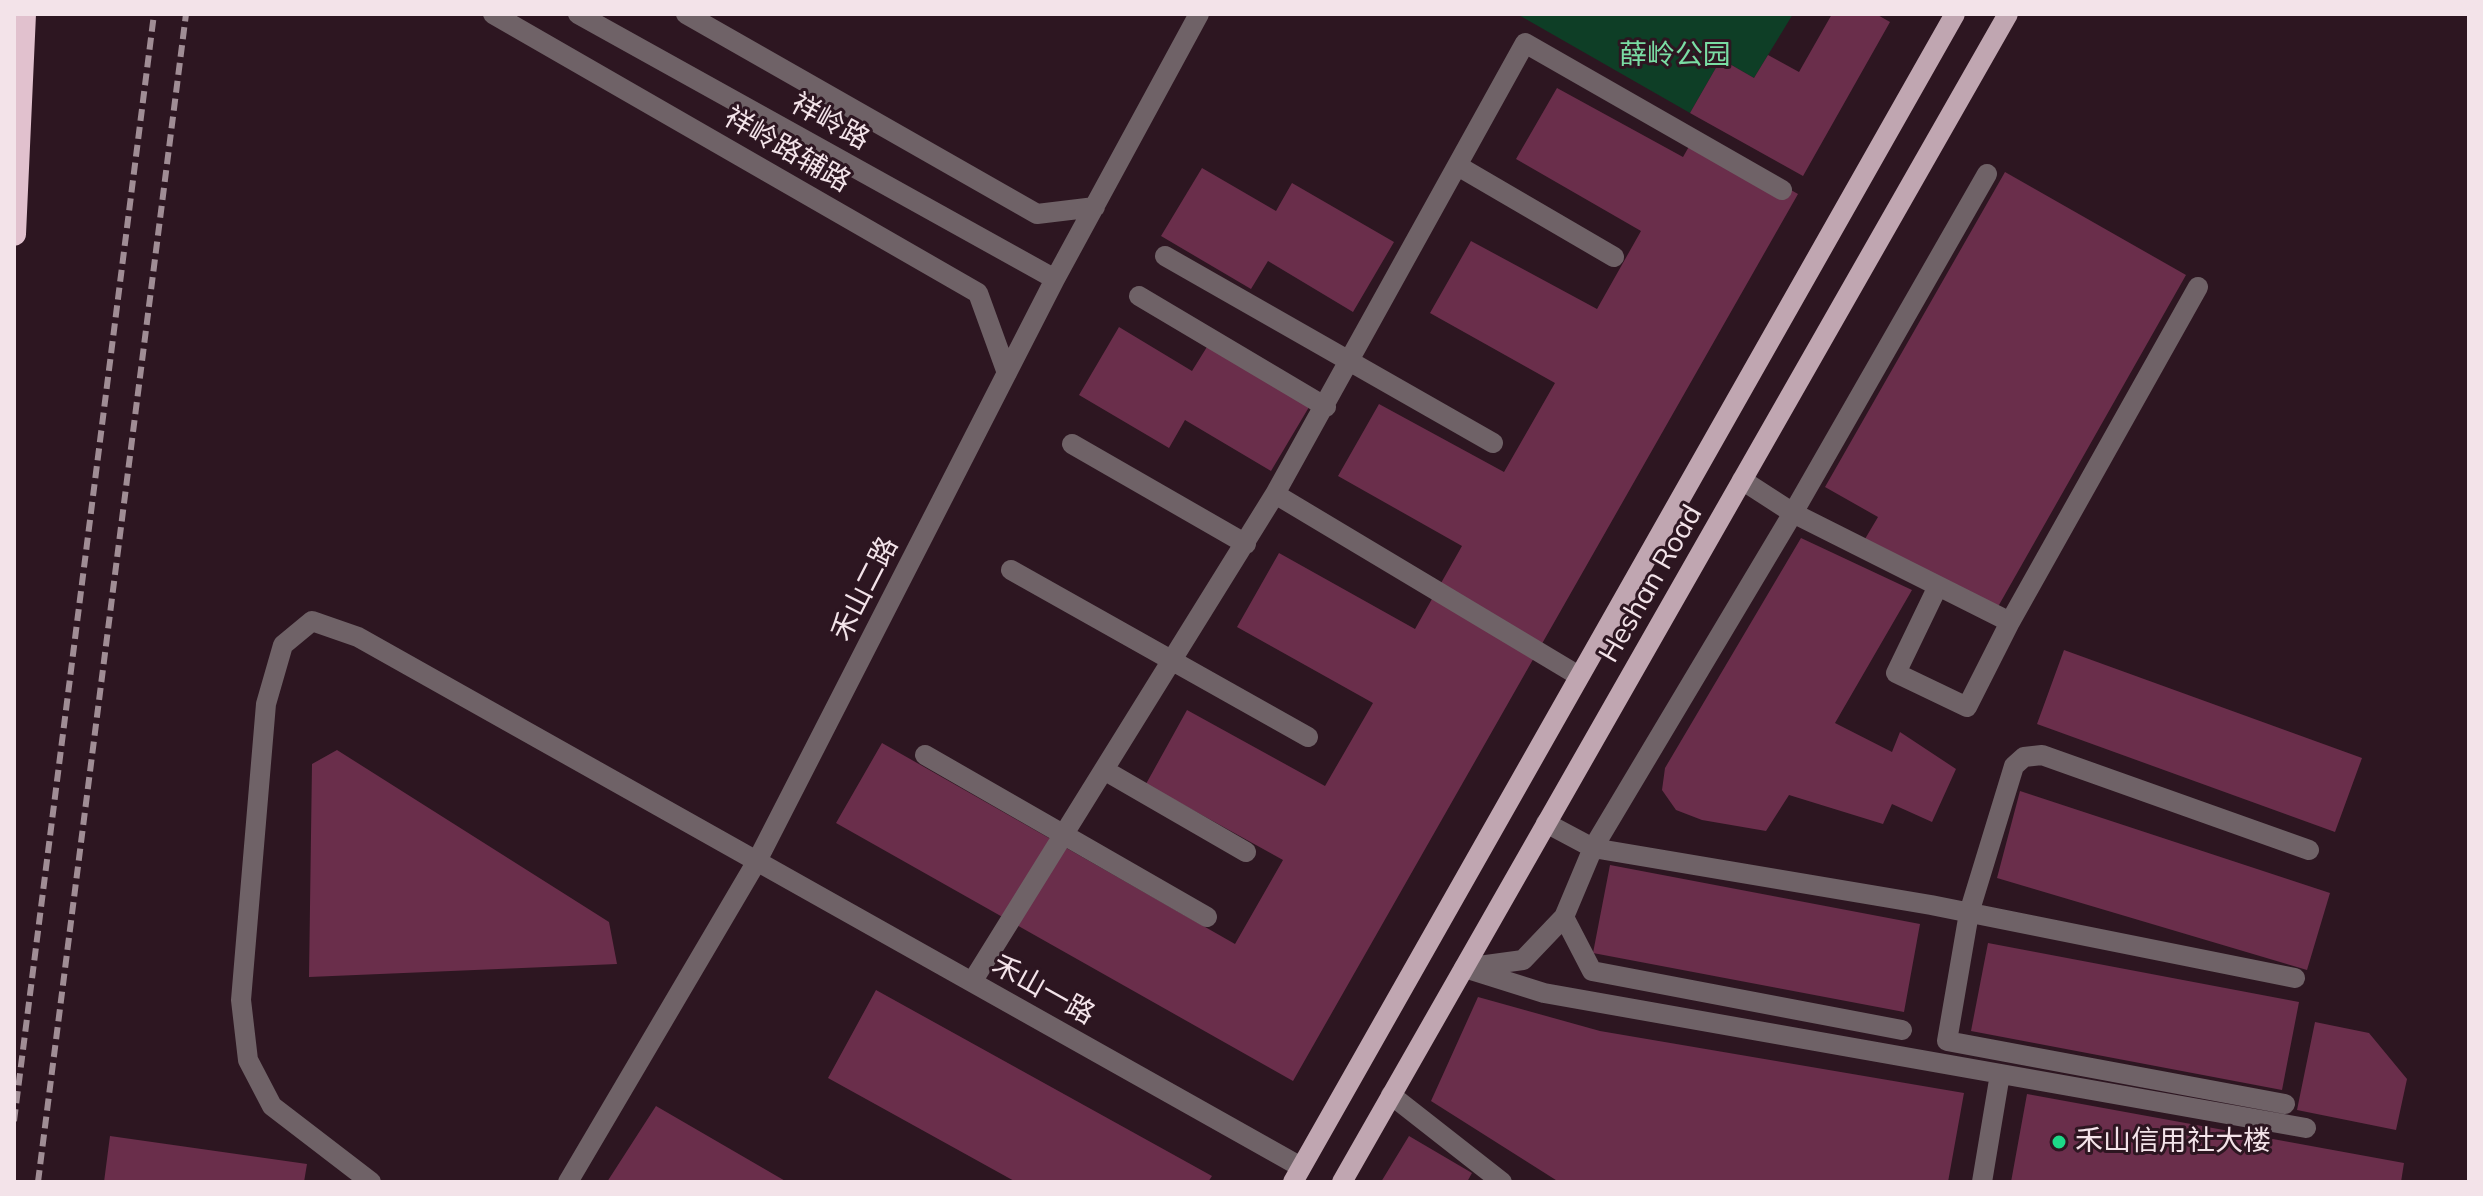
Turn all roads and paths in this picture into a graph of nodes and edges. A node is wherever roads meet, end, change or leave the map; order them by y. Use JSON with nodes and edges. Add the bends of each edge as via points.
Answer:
{"nodes":[{"id":1,"x":15,"y":14,"type":"edge"},
{"id":2,"x":24,"y":14,"type":"edge"},
{"id":3,"x":493,"y":14,"type":"edge"},
{"id":4,"x":578,"y":14,"type":"edge"},
{"id":5,"x":686,"y":14,"type":"edge"},
{"id":6,"x":1199,"y":14,"type":"edge"},
{"id":7,"x":1955,"y":14,"type":"edge"},
{"id":8,"x":2008,"y":14,"type":"edge"},
{"id":9,"x":14,"y":23,"type":"edge"},
{"id":10,"x":1458,"y":166,"type":"junction"},
{"id":11,"x":1987,"y":174,"type":"dead end"},
{"id":12,"x":1782,"y":190,"type":"dead end"},
{"id":13,"x":1095,"y":207,"type":"junction"},
{"id":14,"x":14,"y":234,"type":"edge"},
{"id":15,"x":1165,"y":256,"type":"dead end"},
{"id":16,"x":1614,"y":257,"type":"dead end"},
{"id":17,"x":1055,"y":279,"type":"junction"},
{"id":18,"x":2198,"y":287,"type":"dead end"},
{"id":19,"x":1139,"y":296,"type":"dead end"},
{"id":20,"x":1351,"y":362,"type":"junction"},
{"id":21,"x":1007,"y":373,"type":"junction"},
{"id":22,"x":1326,"y":407,"type":"junction"},
{"id":23,"x":1493,"y":443,"type":"dead end"},
{"id":24,"x":1072,"y":444,"type":"dead end"},
{"id":25,"x":1742,"y":480,"type":"junction"},
{"id":26,"x":1275,"y":494,"type":"junction"},
{"id":27,"x":1793,"y":513,"type":"junction"},
{"id":28,"x":1246,"y":544,"type":"junction"},
{"id":29,"x":1011,"y":570,"type":"dead end"},
{"id":30,"x":1937,"y":588,"type":"junction"},
{"id":31,"x":2010,"y":622,"type":"junction"},
{"id":32,"x":1173,"y":661,"type":"junction"},
{"id":33,"x":1579,"y":676,"type":"junction"},
{"id":34,"x":1308,"y":737,"type":"dead end"},
{"id":35,"x":925,"y":755,"type":"dead end"},
{"id":36,"x":1104,"y":770,"type":"junction"},
{"id":37,"x":1546,"y":823,"type":"junction"},
{"id":38,"x":1064,"y":835,"type":"junction"},
{"id":39,"x":1593,"y":848,"type":"junction"},
{"id":40,"x":2309,"y":850,"type":"dead end"},
{"id":41,"x":1246,"y":852,"type":"dead end"},
{"id":42,"x":757,"y":861,"type":"junction"},
{"id":43,"x":1969,"y":913,"type":"junction"},
{"id":44,"x":1207,"y":917,"type":"dead end"},
{"id":45,"x":1564,"y":917,"type":"junction"},
{"id":46,"x":1464,"y":968,"type":"junction"},
{"id":47,"x":2295,"y":978,"type":"dead end"},
{"id":48,"x":972,"y":982,"type":"junction"},
{"id":49,"x":1902,"y":1030,"type":"dead end"},
{"id":50,"x":2000,"y":1074,"type":"junction"},
{"id":51,"x":1391,"y":1095,"type":"junction"},
{"id":52,"x":2285,"y":1104,"type":"dead end"},
{"id":53,"x":2306,"y":1128,"type":"dead end"},
{"id":54,"x":1297,"y":1175,"type":"edge"},
{"id":55,"x":371,"y":1182,"type":"edge"},
{"id":56,"x":568,"y":1182,"type":"edge"},
{"id":57,"x":1342,"y":1182,"type":"edge"},
{"id":58,"x":1502,"y":1182,"type":"edge"},
{"id":59,"x":1982,"y":1182,"type":"edge"}],
"edges":[{"from":1,"to":9,"type":"highway"},
{"from":2,"to":14,"type":"highway"},
{"from":3,"to":21,"type":"street","name":"祥岭路辅路","via":[[978,293]]},
{"from":4,"to":17,"type":"street","name":"祥岭路"},
{"from":5,"to":13,"type":"street","via":[[1037,214]]},
{"from":6,"to":13,"type":"street","name":"禾山二路"},
{"from":7,"to":33,"type":"main road","name":"Heshan Road"},
{"from":8,"to":25,"type":"main road","name":"Heshan Road"},
{"from":10,"to":12,"type":"street","via":[[1525,43]]},
{"from":10,"to":16,"type":"street"},
{"from":10,"to":20,"type":"street"},
{"from":11,"to":27,"type":"street"},
{"from":13,"to":17,"type":"street","name":"禾山二路"},
{"from":15,"to":20,"type":"street"},
{"from":17,"to":21,"type":"street","name":"禾山二路"},
{"from":18,"to":31,"type":"street"},
{"from":19,"to":22,"type":"street"},
{"from":20,"to":22,"type":"street"},
{"from":20,"to":23,"type":"street"},
{"from":21,"to":42,"type":"street","name":"禾山二路"},
{"from":22,"to":26,"type":"street"},
{"from":24,"to":28,"type":"street"},
{"from":25,"to":27,"type":"street"},
{"from":25,"to":37,"type":"main road","name":"Heshan Road"},
{"from":26,"to":28,"type":"street"},
{"from":26,"to":33,"type":"street"},
{"from":27,"to":30,"type":"street"},
{"from":27,"to":39,"type":"street"},
{"from":28,"to":32,"type":"street"},
{"from":29,"to":32,"type":"street"},
{"from":30,"to":31,"type":"street"},
{"from":30,"to":31,"type":"street","via":[[1896,673],[1967,707]]},
{"from":32,"to":34,"type":"street"},
{"from":32,"to":36,"type":"street"},
{"from":33,"to":54,"type":"main road","name":"Heshan Road"},
{"from":35,"to":38,"type":"street"},
{"from":36,"to":38,"type":"street"},
{"from":36,"to":41,"type":"street"},
{"from":37,"to":39,"type":"street"},
{"from":37,"to":46,"type":"main road","name":"Heshan Road"},
{"from":38,"to":44,"type":"street"},
{"from":38,"to":48,"type":"street"},
{"from":39,"to":43,"type":"street"},
{"from":39,"to":45,"type":"street"},
{"from":40,"to":43,"type":"street","via":[[2042,755],[2024,757],[2014,766]]},
{"from":42,"to":48,"type":"street","name":"禾山一路"},
{"from":42,"to":55,"type":"street","name":"禾山一路","via":[[358,637],[312,621],[283,645],[264,719],[241,1000],[248,1060],[272,1106]]},
{"from":42,"to":56,"type":"street","name":"禾山二路"},
{"from":43,"to":47,"type":"street"},
{"from":43,"to":52,"type":"street","via":[[1947,1041]]},
{"from":45,"to":46,"type":"street","via":[[1523,960]]},
{"from":45,"to":49,"type":"street","via":[[1592,971]]},
{"from":46,"to":50,"type":"street","via":[[1544,993]]},
{"from":46,"to":51,"type":"main road","name":"Heshan Road"},
{"from":48,"to":54,"type":"street","name":"禾山一路"},
{"from":50,"to":53,"type":"street"},
{"from":50,"to":59,"type":"street"},
{"from":51,"to":57,"type":"main road","name":"Heshan Road"},
{"from":51,"to":58,"type":"street"}]}
